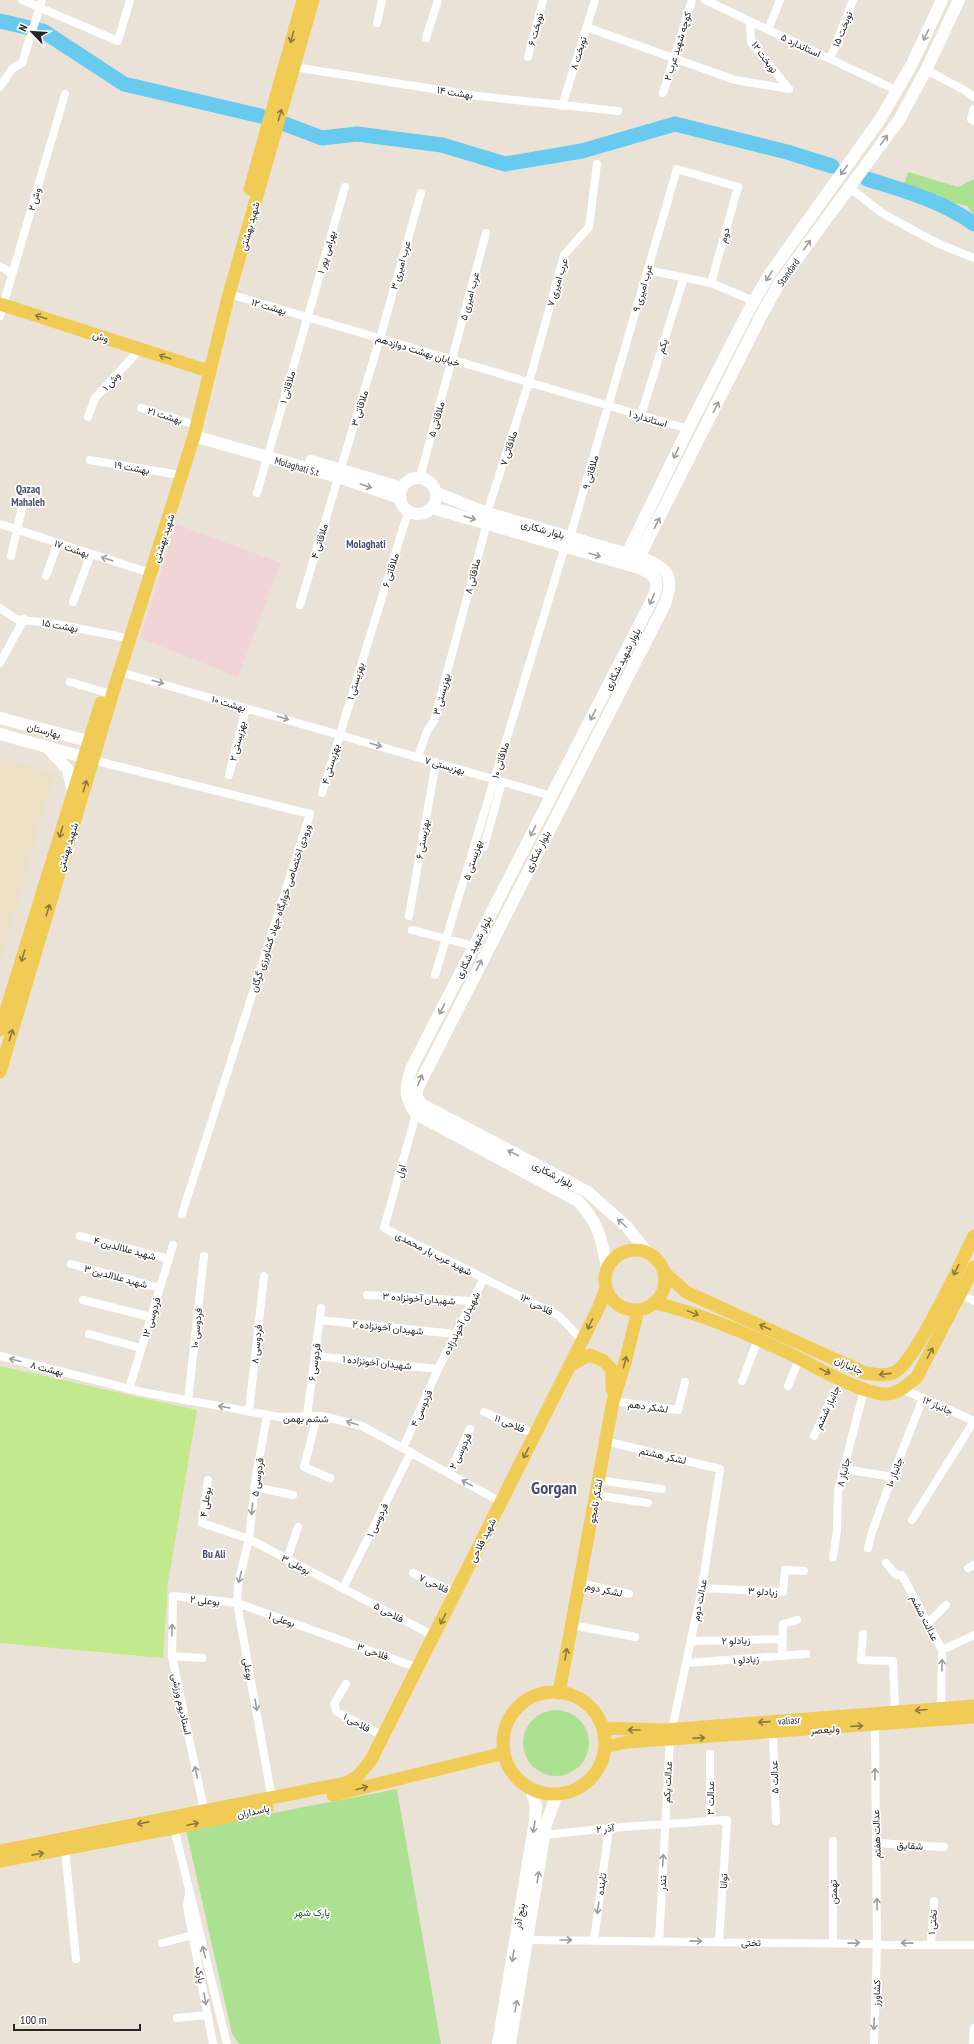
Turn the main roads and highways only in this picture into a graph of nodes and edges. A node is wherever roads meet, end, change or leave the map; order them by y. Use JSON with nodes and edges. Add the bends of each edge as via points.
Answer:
{"nodes":[{"id":1,"x":303,"y":0,"type":"edge"},
{"id":2,"x":313,"y":0,"type":"edge"},
{"id":3,"x":942,"y":0,"type":"edge"},
{"id":4,"x":959,"y":0,"type":"edge"},
{"id":5,"x":1,"y":308,"type":"edge"},
{"id":6,"x":202,"y":369,"type":"junction"},
{"id":7,"x":190,"y":430,"type":"junction"},
{"id":8,"x":401,"y":493,"type":"junction"},
{"id":9,"x":436,"y":493,"type":"junction"},
{"id":10,"x":432,"y":508,"type":"junction"},
{"id":11,"x":487,"y":518,"type":"junction"},
{"id":12,"x":636,"y":536,"type":"junction"},
{"id":13,"x":648,"y":542,"type":"junction"},
{"id":14,"x":639,"y":557,"type":"junction"},
{"id":15,"x":627,"y":559,"type":"junction"},
{"id":16,"x":0,"y":718,"type":"edge"},
{"id":17,"x":0,"y":734,"type":"edge"},
{"id":18,"x":93,"y":742,"type":"junction"},
{"id":19,"x":47,"y":747,"type":"junction"},
{"id":20,"x":88,"y":758,"type":"junction"},
{"id":21,"x":73,"y":792,"type":"junction"},
{"id":22,"x":482,"y":931,"type":"junction"},
{"id":23,"x":493,"y":937,"type":"junction"},
{"id":24,"x":0,"y":1030,"type":"edge"},
{"id":25,"x":0,"y":1072,"type":"edge"},
{"id":26,"x":974,"y":1237,"type":"edge"},
{"id":27,"x":648,"y":1252,"type":"junction"},
{"id":28,"x":974,"y":1267,"type":"edge"},
{"id":29,"x":607,"y":1268,"type":"junction"},
{"id":30,"x":664,"y":1273,"type":"junction"},
{"id":31,"x":606,"y":1288,"type":"junction"},
{"id":32,"x":655,"y":1303,"type":"junction"},
{"id":33,"x":723,"y":1308,"type":"junction"},
{"id":34,"x":638,"y":1310,"type":"junction"},
{"id":35,"x":716,"y":1323,"type":"junction"},
{"id":36,"x":570,"y":1365,"type":"junction"},
{"id":37,"x":613,"y":1402,"type":"junction"},
{"id":38,"x":560,"y":1688,"type":"junction"},
{"id":39,"x":974,"y":1706,"type":"edge"},
{"id":40,"x":974,"y":1718,"type":"edge"},
{"id":41,"x":603,"y":1728,"type":"junction"},
{"id":42,"x":671,"y":1735,"type":"junction"},
{"id":43,"x":605,"y":1747,"type":"junction"},
{"id":44,"x":502,"y":1754,"type":"junction"},
{"id":45,"x":371,"y":1760,"type":"junction"},
{"id":46,"x":346,"y":1783,"type":"joint"},
{"id":47,"x":385,"y":1783,"type":"junction"},
{"id":48,"x":531,"y":1789,"type":"junction"},
{"id":49,"x":557,"y":1794,"type":"junction"},
{"id":50,"x":0,"y":1851,"type":"edge"},
{"id":51,"x":0,"y":1861,"type":"edge"},
{"id":52,"x":500,"y":2043,"type":"edge"}],
"edges":[{"from":1,"to":6,"type":"main road","name":"شهید بهشتی","one_way":true},
{"from":7,"to":2,"type":"main road","name":"شهید بهشتی","one_way":true},
{"from":3,"to":12,"type":"main road","name":"Standard","one_way":true,"via":[[898,91],[754,301]]},
{"from":13,"to":4,"type":"main road","name":"Standard","one_way":true,"via":[[780,282],[899,120]]},
{"from":6,"to":5,"type":"main road","name":"وش","one_way":true},
{"from":6,"to":7,"type":"main road","name":"شهید بهشتی"},
{"from":7,"to":8,"type":"main road","name":"Molaghati S.t"},
{"from":7,"to":18,"type":"main road","name":"شهید بهشتی","via":[[120,672]]},
{"from":7,"to":18,"type":"main road","name":"شهید بهشتی","via":[[104,692]]},
{"from":8,"to":9,"type":"main road","via":[[409,480],[420,477],[430,482]]},
{"from":8,"to":10,"type":"main road","via":[[402,505],[408,512],[421,514]]},
{"from":9,"to":10,"type":"main road"},
{"from":9,"to":11,"type":"main road","name":"بلوار شکاری"},
{"from":10,"to":11,"type":"main road","name":"بلوار شکاری","one_way":true},
{"from":11,"to":15,"type":"main road","name":"بلوار شکاری"},
{"from":12,"to":13,"type":"main road"},
{"from":12,"to":15,"type":"main road","name":"Standard"},
{"from":13,"to":14,"type":"main road","name":"Standard"},
{"from":14,"to":15,"type":"main road","name":"بلوار شکاری"},
{"from":14,"to":23,"type":"main road","name":"بلوار شکاری","via":[[664,568],[670,578],[670,591]]},
{"from":15,"to":22,"type":"main road","name":"بلوار شهید شکاری","one_way":true,"via":[[649,572],[657,582],[657,589]]},
{"from":16,"to":18,"type":"main road","name":"بهارستان"},
{"from":17,"to":19,"type":"main road","name":"بهارستان"},
{"from":18,"to":20,"type":"main road","name":"شهید بهشتی"},
{"from":19,"to":20,"type":"main road","name":"بهارستان"},
{"from":19,"to":21,"type":"main road","via":[[68,770]]},
{"from":20,"to":21,"type":"main road","name":"شهید بهشتی"},
{"from":25,"to":20,"type":"main road","name":"شهید بهشتی","one_way":true},
{"from":21,"to":24,"type":"main road","name":"شهید بهشتی","one_way":true},
{"from":22,"to":23,"type":"main road"},
{"from":22,"to":29,"type":"main road","name":"بلوار شهید شکاری","one_way":true,"via":[[411,1069],[406,1086],[408,1101],[416,1114],[578,1201],[592,1216],[601,1235]]},
{"from":27,"to":23,"type":"main road","name":"بلوار شکاری","one_way":true,"via":[[627,1227],[588,1192],[423,1106],[417,1098],[422,1075]]},
{"from":26,"to":33,"type":"main road","name":"جانبازان","one_way":true,"via":[[906,1364],[885,1375],[865,1373]]},
{"from":27,"to":29,"type":"main road","via":[[623,1252],[612,1260]]},
{"from":27,"to":30,"type":"main road","via":[[658,1260]]},
{"from":35,"to":28,"type":"main road","name":"جانبازان","one_way":true,"via":[[758,1339],[864,1390],[886,1394],[902,1389],[917,1377]]},
{"from":29,"to":31,"type":"main road"},
{"from":30,"to":32,"type":"main road","via":[[665,1287]]},
{"from":30,"to":33,"type":"main road","name":"جانبازان","via":[[686,1292]]},
{"from":31,"to":34,"type":"main road","via":[[616,1304],[624,1309]]},
{"from":31,"to":36,"type":"main road","name":"شهید فلاحی","one_way":true},
{"from":32,"to":34,"type":"main road"},
{"from":32,"to":35,"type":"main road","name":"جانبازان","one_way":true,"via":[[681,1309]]},
{"from":33,"to":35,"type":"main road"},
{"from":37,"to":34,"type":"main road","name":"لشکر نامجو","one_way":true},
{"from":36,"to":37,"type":"main road","via":[[590,1355],[604,1361],[612,1370]]},
{"from":36,"to":45,"type":"main road","name":"شهید فلاحی","one_way":true},
{"from":38,"to":37,"type":"main road","name":"لشکر نامجو","one_way":true},
{"from":38,"to":41,"type":"main road","via":[[589,1706],[598,1716]]},
{"from":38,"to":44,"type":"main road","via":[[530,1699],[520,1706],[506,1728]]},
{"from":39,"to":42,"type":"main road","name":"valiasr","one_way":true},
{"from":42,"to":40,"type":"main road","name":"ولیعصر","one_way":true,"via":[[773,1733]]},
{"from":42,"to":41,"type":"main road","name":"valiasr","one_way":true},
{"from":41,"to":43,"type":"main road"},
{"from":42,"to":43,"type":"main road","name":"ولیعصر"},
{"from":43,"to":49,"type":"main road","via":[[601,1763],[590,1780],[573,1791]]},
{"from":44,"to":47,"type":"main road","name":"پاسداران"},
{"from":44,"to":48,"type":"main road","via":[[514,1774]]},
{"from":45,"to":46,"type":"main road","name":"شهید فلاحی","via":[[358,1776]]},
{"from":45,"to":47,"type":"main road","via":[[375,1777]]},
{"from":46,"to":50,"type":"main road","name":"پاسداران","one_way":true},
{"from":51,"to":47,"type":"main road","name":"پاسداران","one_way":true,"via":[[174,1828]]},
{"from":48,"to":49,"type":"main road"},
{"from":48,"to":52,"type":"main road","name":"پنج آذر","one_way":true,"via":[[536,1806],[536,1821]]},
{"from":52,"to":49,"type":"main road","name":"پنج آذر","one_way":true,"via":[[527,1940],[546,1824]]}]}
